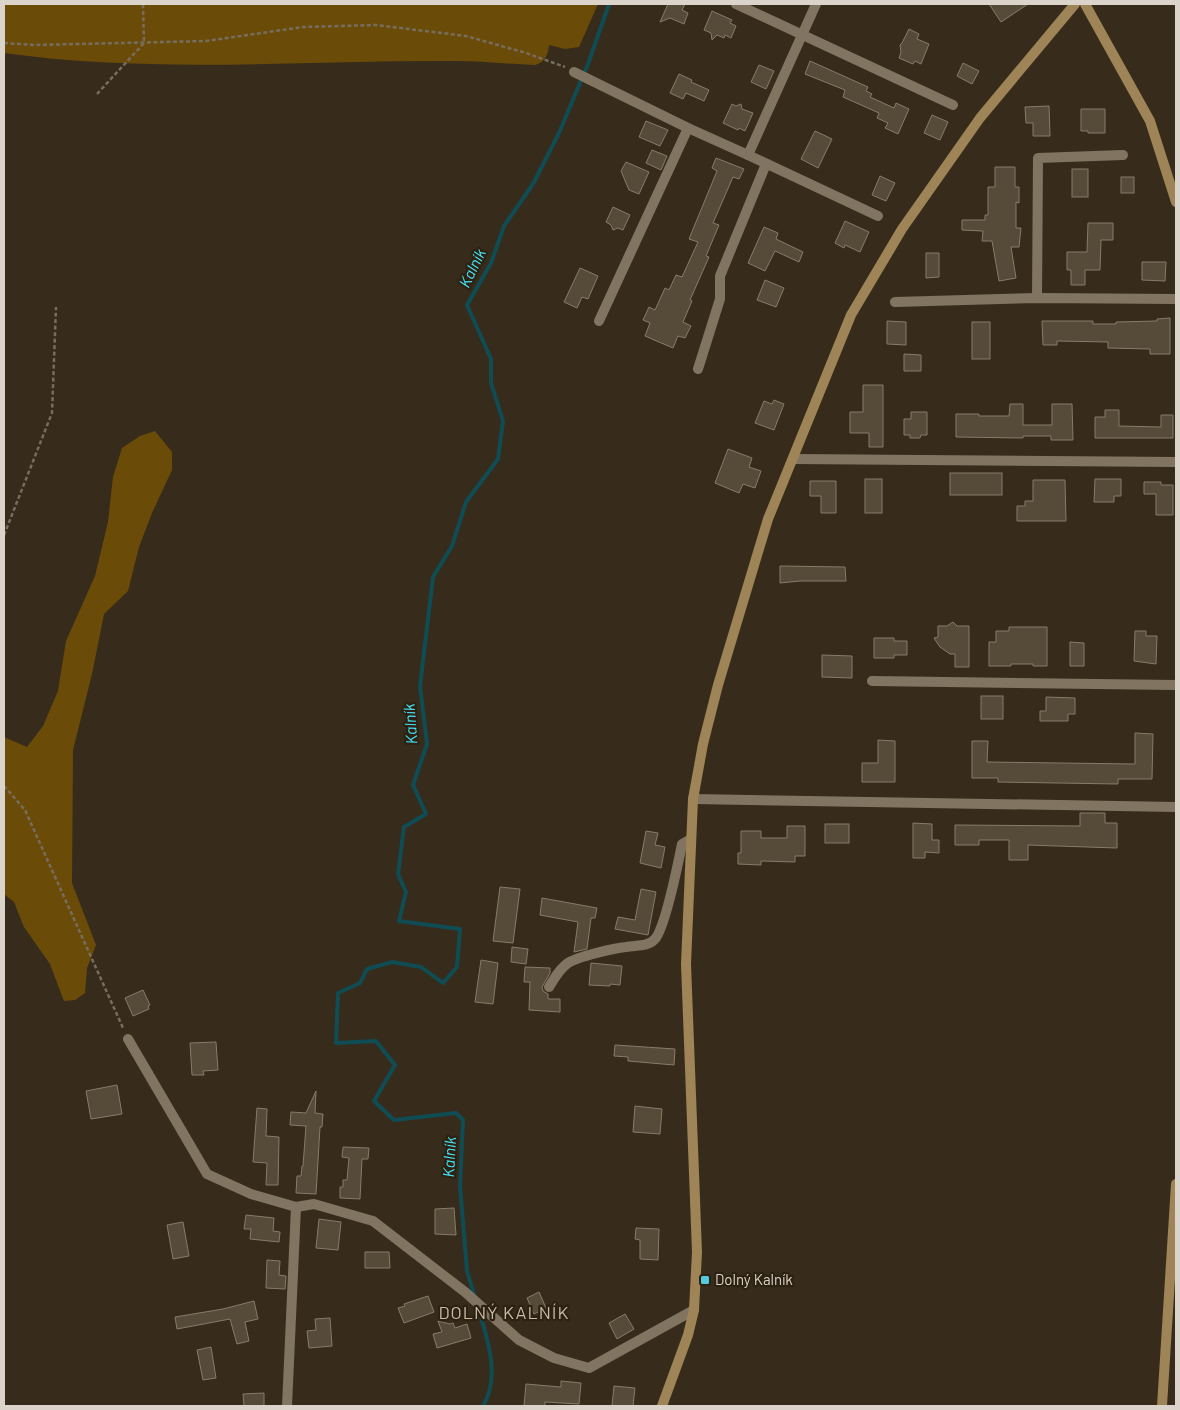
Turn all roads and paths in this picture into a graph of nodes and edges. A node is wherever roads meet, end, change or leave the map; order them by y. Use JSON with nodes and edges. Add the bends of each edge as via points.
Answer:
{"nodes":[{"id":1,"x":144,"y":4,"type":"edge"},
{"id":2,"x":736,"y":4,"type":"edge"},
{"id":3,"x":816,"y":4,"type":"edge"},
{"id":4,"x":1075,"y":4,"type":"edge"},
{"id":5,"x":1085,"y":4,"type":"edge"},
{"id":6,"x":803,"y":35,"type":"junction"},
{"id":7,"x":4,"y":43,"type":"edge"},
{"id":8,"x":144,"y":43,"type":"junction"},
{"id":9,"x":574,"y":72,"type":"joint"},
{"id":10,"x":96,"y":94,"type":"dead end"},
{"id":11,"x":952,"y":105,"type":"dead end"},
{"id":12,"x":688,"y":128,"type":"junction"},
{"id":13,"x":748,"y":155,"type":"junction"},
{"id":14,"x":1123,"y":155,"type":"dead end"},
{"id":15,"x":766,"y":164,"type":"junction"},
{"id":16,"x":1176,"y":202,"type":"edge"},
{"id":17,"x":878,"y":216,"type":"dead end"},
{"id":18,"x":1037,"y":298,"type":"junction"},
{"id":19,"x":1176,"y":298,"type":"edge"},
{"id":20,"x":895,"y":302,"type":"dead end"},
{"id":21,"x":56,"y":307,"type":"dead end"},
{"id":22,"x":600,"y":320,"type":"dead end"},
{"id":23,"x":698,"y":369,"type":"dead end"},
{"id":24,"x":793,"y":459,"type":"junction"},
{"id":25,"x":1176,"y":462,"type":"edge"},
{"id":26,"x":4,"y":535,"type":"edge"},
{"id":27,"x":872,"y":681,"type":"dead end"},
{"id":28,"x":1176,"y":685,"type":"edge"},
{"id":29,"x":4,"y":786,"type":"edge"},
{"id":30,"x":693,"y":798,"type":"junction"},
{"id":31,"x":1176,"y":807,"type":"edge"},
{"id":32,"x":691,"y":838,"type":"junction"},
{"id":33,"x":549,"y":987,"type":"dead end"},
{"id":34,"x":128,"y":1039,"type":"joint"},
{"id":35,"x":1176,"y":1184,"type":"edge"},
{"id":36,"x":296,"y":1207,"type":"junction"},
{"id":37,"x":694,"y":1310,"type":"junction"},
{"id":38,"x":287,"y":1406,"type":"edge"},
{"id":39,"x":662,"y":1406,"type":"edge"},
{"id":40,"x":1162,"y":1406,"type":"edge"}],
"edges":[{"from":1,"to":8,"type":"path"},
{"from":2,"to":6,"type":"street"},
{"from":3,"to":6,"type":"street"},
{"from":4,"to":24,"type":"street","via":[[980,118],[902,229],[851,315]]},
{"from":5,"to":16,"type":"street","via":[[1150,121]]},
{"from":6,"to":11,"type":"street"},
{"from":6,"to":13,"type":"street"},
{"from":7,"to":8,"type":"path","via":[[34,46]]},
{"from":8,"to":9,"type":"path","via":[[206,41],[303,27],[376,25],[466,36],[561,65]]},
{"from":8,"to":10,"type":"path"},
{"from":9,"to":12,"type":"street"},
{"from":12,"to":13,"type":"street"},
{"from":12,"to":22,"type":"street"},
{"from":13,"to":15,"type":"street"},
{"from":14,"to":18,"type":"street","via":[[1038,158]]},
{"from":15,"to":17,"type":"street"},
{"from":15,"to":23,"type":"street","via":[[720,276],[720,299]]},
{"from":18,"to":19,"type":"street"},
{"from":18,"to":20,"type":"street"},
{"from":21,"to":26,"type":"path","via":[[52,412]]},
{"from":24,"to":25,"type":"street"},
{"from":24,"to":30,"type":"street","via":[[768,519],[718,685]]},
{"from":27,"to":28,"type":"street"},
{"from":29,"to":34,"type":"path","via":[[25,810]]},
{"from":30,"to":31,"type":"street"},
{"from":30,"to":32,"type":"street"},
{"from":32,"to":33,"type":"street","via":[[682,844],[672,891],[655,939],[648,944],[598,953],[568,963]]},
{"from":32,"to":37,"type":"street","via":[[686,964],[697,1252]]},
{"from":34,"to":36,"type":"street","via":[[207,1174],[251,1194]]},
{"from":35,"to":40,"type":"street"},
{"from":36,"to":37,"type":"street","via":[[314,1204],[373,1221],[465,1292],[519,1340],[554,1358],[589,1368]]},
{"from":36,"to":38,"type":"street"},
{"from":37,"to":39,"type":"street"}]}
